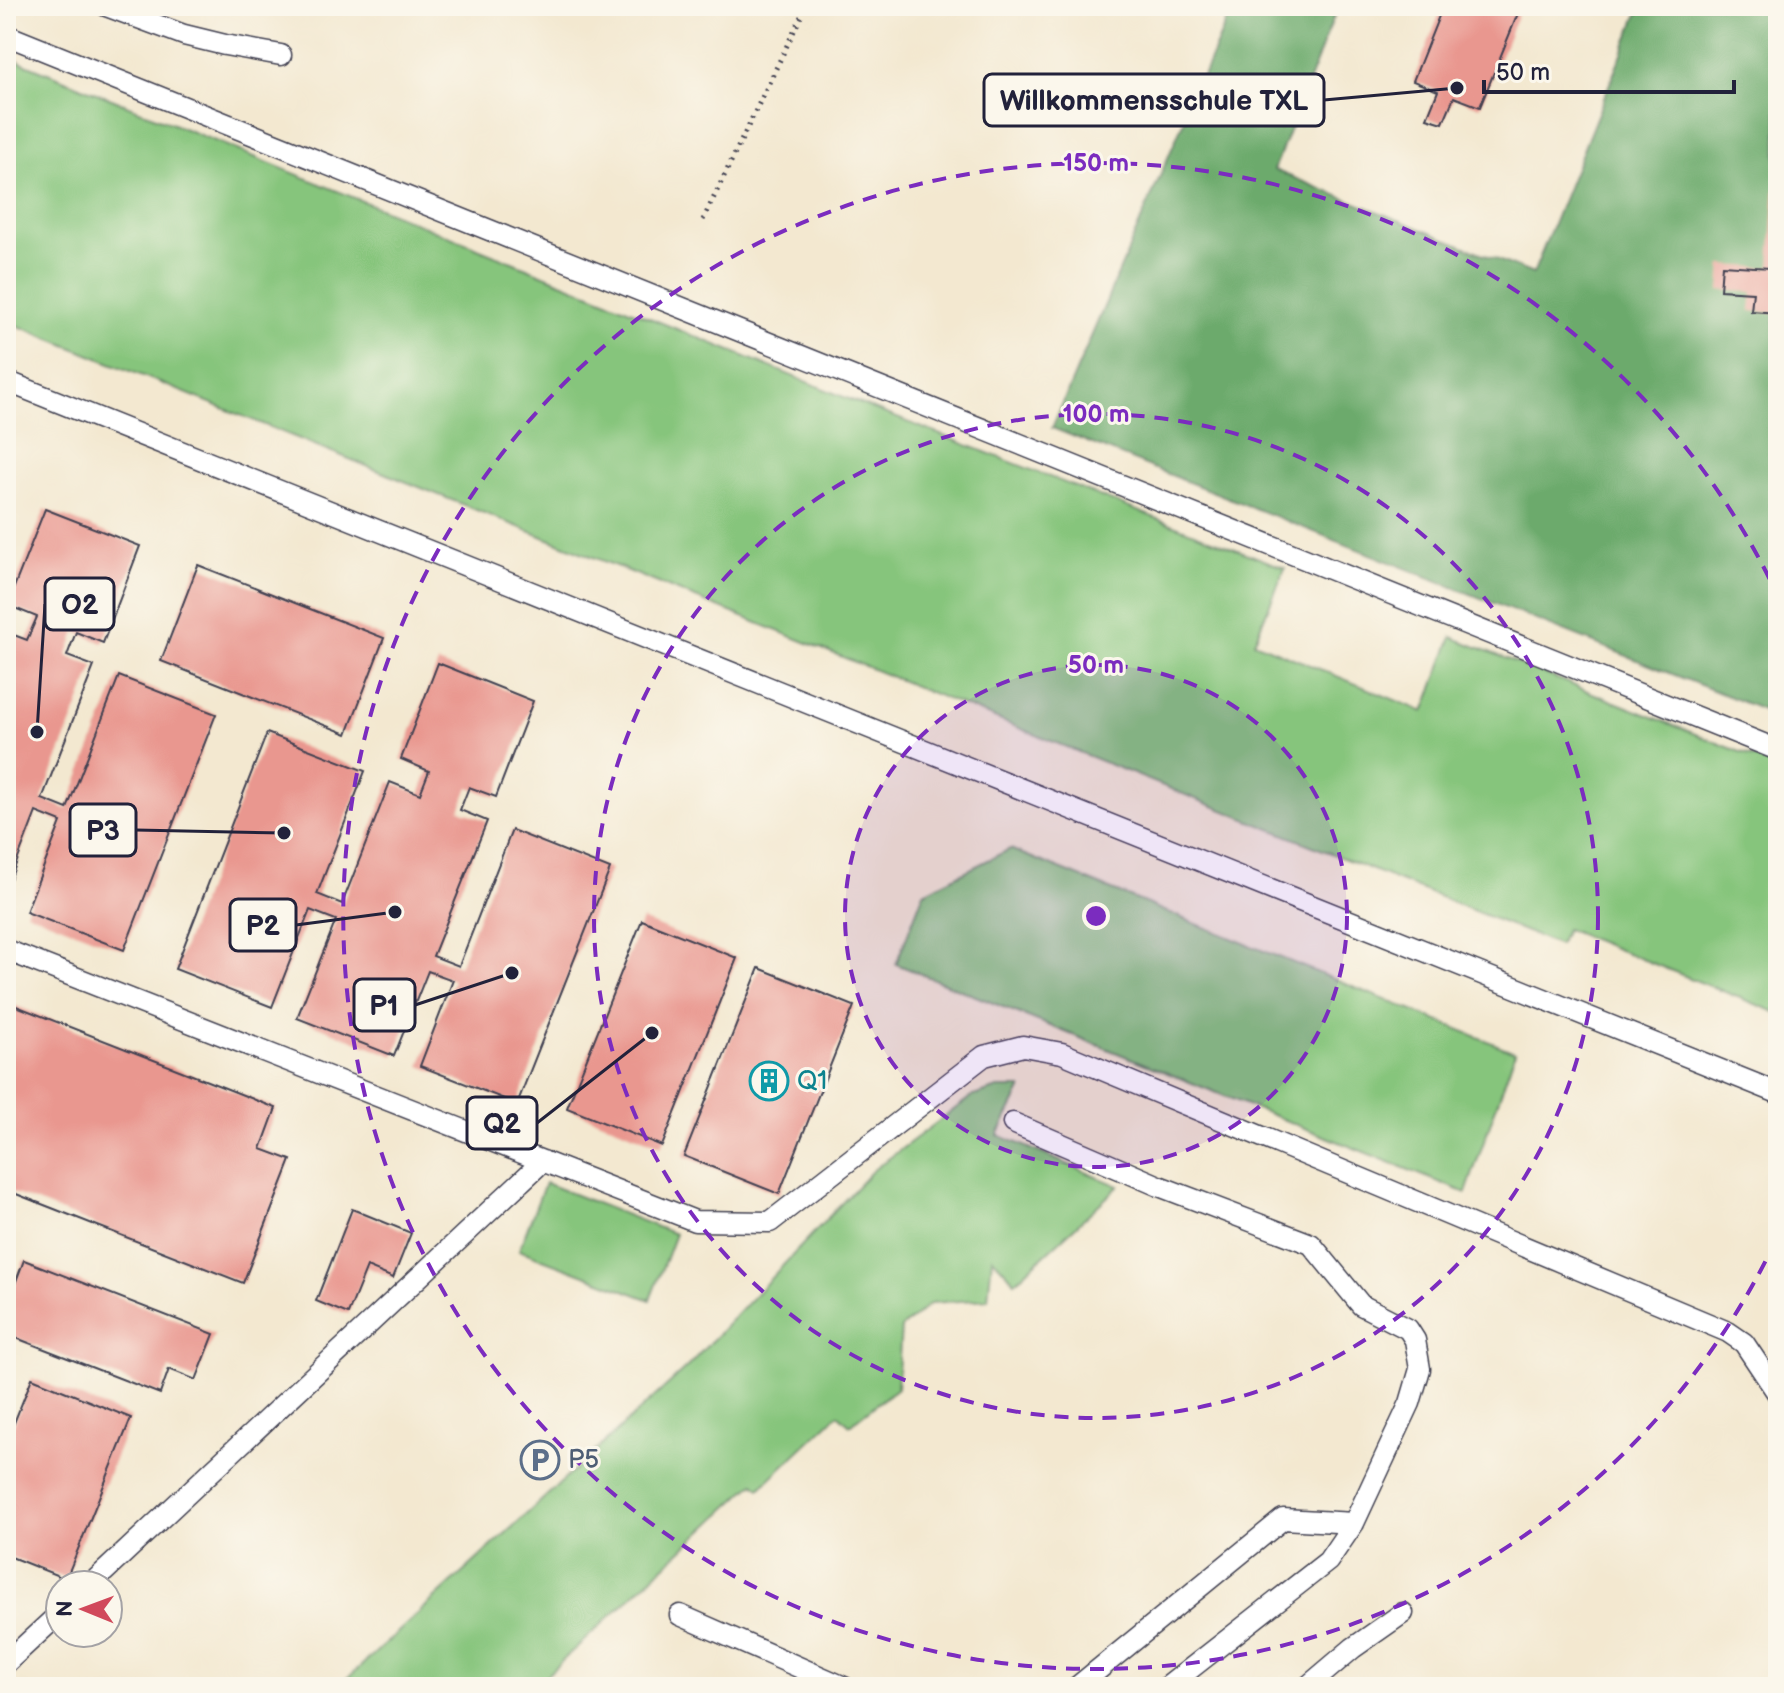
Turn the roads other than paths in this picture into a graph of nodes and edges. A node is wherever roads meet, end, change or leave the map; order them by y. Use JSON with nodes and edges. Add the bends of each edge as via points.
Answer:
{"nodes":[{"id":1,"x":106,"y":6,"type":"edge"},
{"id":2,"x":6,"y":35,"type":"edge"},
{"id":3,"x":281,"y":55,"type":"dead end"},
{"id":4,"x":6,"y":381,"type":"edge"},
{"id":5,"x":1778,"y":750,"type":"edge"},
{"id":6,"x":6,"y":950,"type":"edge"},
{"id":7,"x":1778,"y":1093,"type":"edge"},
{"id":8,"x":1013,"y":1123,"type":"dead end"},
{"id":9,"x":543,"y":1161,"type":"junction"},
{"id":10,"x":1778,"y":1394,"type":"edge"},
{"id":11,"x":1354,"y":1523,"type":"junction"},
{"id":12,"x":107,"y":1569,"type":"edge"},
{"id":13,"x":1403,"y":1613,"type":"dead end"},
{"id":14,"x":680,"y":1615,"type":"dead end"},
{"id":15,"x":44,"y":1628,"type":"edge"},
{"id":16,"x":6,"y":1663,"type":"edge"},
{"id":17,"x":844,"y":1687,"type":"edge"},
{"id":18,"x":1077,"y":1687,"type":"edge"},
{"id":19,"x":1167,"y":1687,"type":"edge"},
{"id":20,"x":1307,"y":1687,"type":"edge"}],
"edges":[{"from":1,"to":3,"type":"lane","via":[[184,35]]},
{"from":2,"to":5,"type":"lane"},
{"from":4,"to":7,"type":"lane"},
{"from":6,"to":9,"type":"lane"},
{"from":8,"to":11,"type":"lane","via":[[1311,1244],[1361,1305],[1408,1329],[1420,1369],[1393,1444]]},
{"from":9,"to":10,"type":"lane","via":[[695,1221],[770,1222],[984,1056],[1023,1046],[1062,1053],[1728,1332],[1744,1343]]},
{"from":9,"to":12,"type":"lane"},
{"from":11,"to":18,"type":"lane","via":[[1283,1519]]},
{"from":11,"to":19,"type":"lane","via":[[1328,1561]]},
{"from":13,"to":20,"type":"lane"},
{"from":14,"to":17,"type":"lane"},
{"from":15,"to":16,"type":"lane"}]}
